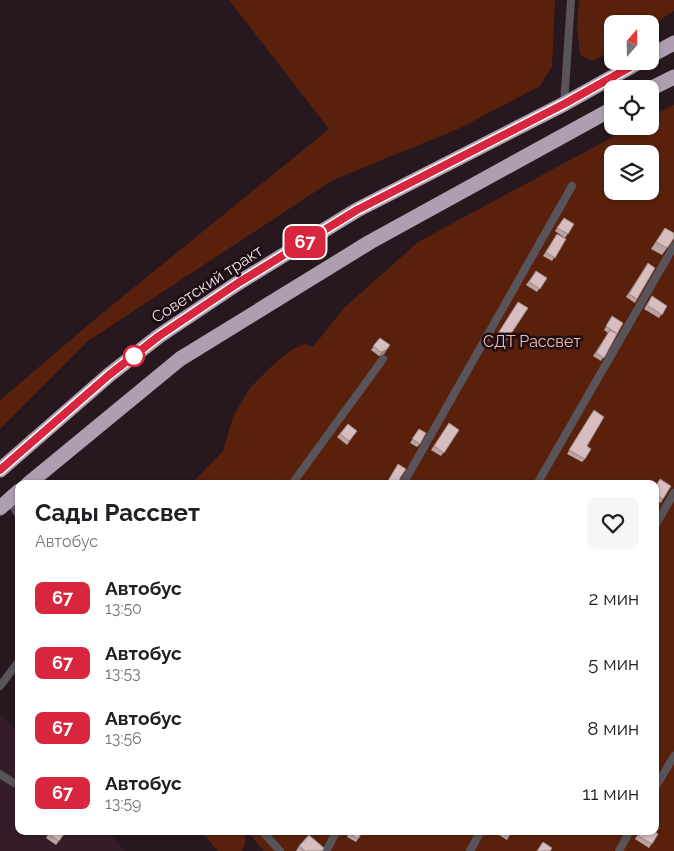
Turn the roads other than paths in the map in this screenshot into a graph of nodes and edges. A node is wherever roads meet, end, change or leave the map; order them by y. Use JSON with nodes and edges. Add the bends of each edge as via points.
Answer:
{"nodes":[{"id":1,"x":571,"y":0,"type":"edge"},
{"id":2,"x":674,"y":43,"type":"edge"},
{"id":3,"x":659,"y":51,"type":"edge"},
{"id":4,"x":625,"y":70,"type":"edge"},
{"id":5,"x":674,"y":77,"type":"edge"},
{"id":6,"x":659,"y":84,"type":"edge"},
{"id":7,"x":564,"y":104,"type":"junction"},
{"id":8,"x":604,"y":113,"type":"edge"},
{"id":9,"x":572,"y":186,"type":"dead end"},
{"id":10,"x":674,"y":246,"type":"edge"},
{"id":11,"x":383,"y":359,"type":"dead end"},
{"id":12,"x":0,"y":470,"type":"edge"},
{"id":13,"x":33,"y":480,"type":"edge"},
{"id":14,"x":295,"y":480,"type":"edge"},
{"id":15,"x":405,"y":480,"type":"edge"},
{"id":16,"x":539,"y":480,"type":"edge"},
{"id":17,"x":674,"y":493,"type":"edge"},
{"id":18,"x":659,"y":519,"type":"edge"},
{"id":19,"x":15,"y":666,"type":"edge"},
{"id":20,"x":0,"y":686,"type":"edge"},
{"id":21,"x":674,"y":756,"type":"edge"},
{"id":22,"x":0,"y":774,"type":"edge"},
{"id":23,"x":659,"y":781,"type":"edge"},
{"id":24,"x":14,"y":782,"type":"dead end"},
{"id":25,"x":266,"y":835,"type":"edge"},
{"id":26,"x":335,"y":835,"type":"edge"},
{"id":27,"x":479,"y":835,"type":"edge"},
{"id":28,"x":628,"y":835,"type":"edge"},
{"id":29,"x":280,"y":851,"type":"edge"},
{"id":30,"x":326,"y":851,"type":"edge"},
{"id":31,"x":470,"y":851,"type":"edge"},
{"id":32,"x":619,"y":851,"type":"edge"}],
"edges":[{"from":1,"to":7,"type":"lane"},
{"from":2,"to":3,"type":"highway"},
{"from":4,"to":7,"type":"highway","name":"Советский тракт"},
{"from":5,"to":6,"type":"highway"},
{"from":7,"to":12,"type":"highway","name":"Советский тракт","via":[[357,210],[238,283],[159,336],[109,375]]},
{"from":8,"to":13,"type":"highway","via":[[370,242],[180,359]]},
{"from":9,"to":15,"type":"lane"},
{"from":10,"to":16,"type":"lane"},
{"from":11,"to":14,"type":"lane"},
{"from":17,"to":18,"type":"lane"},
{"from":19,"to":20,"type":"lane"},
{"from":21,"to":23,"type":"lane"},
{"from":22,"to":24,"type":"lane"},
{"from":25,"to":29,"type":"lane"},
{"from":26,"to":30,"type":"lane"},
{"from":27,"to":31,"type":"lane"},
{"from":28,"to":32,"type":"lane"}]}
